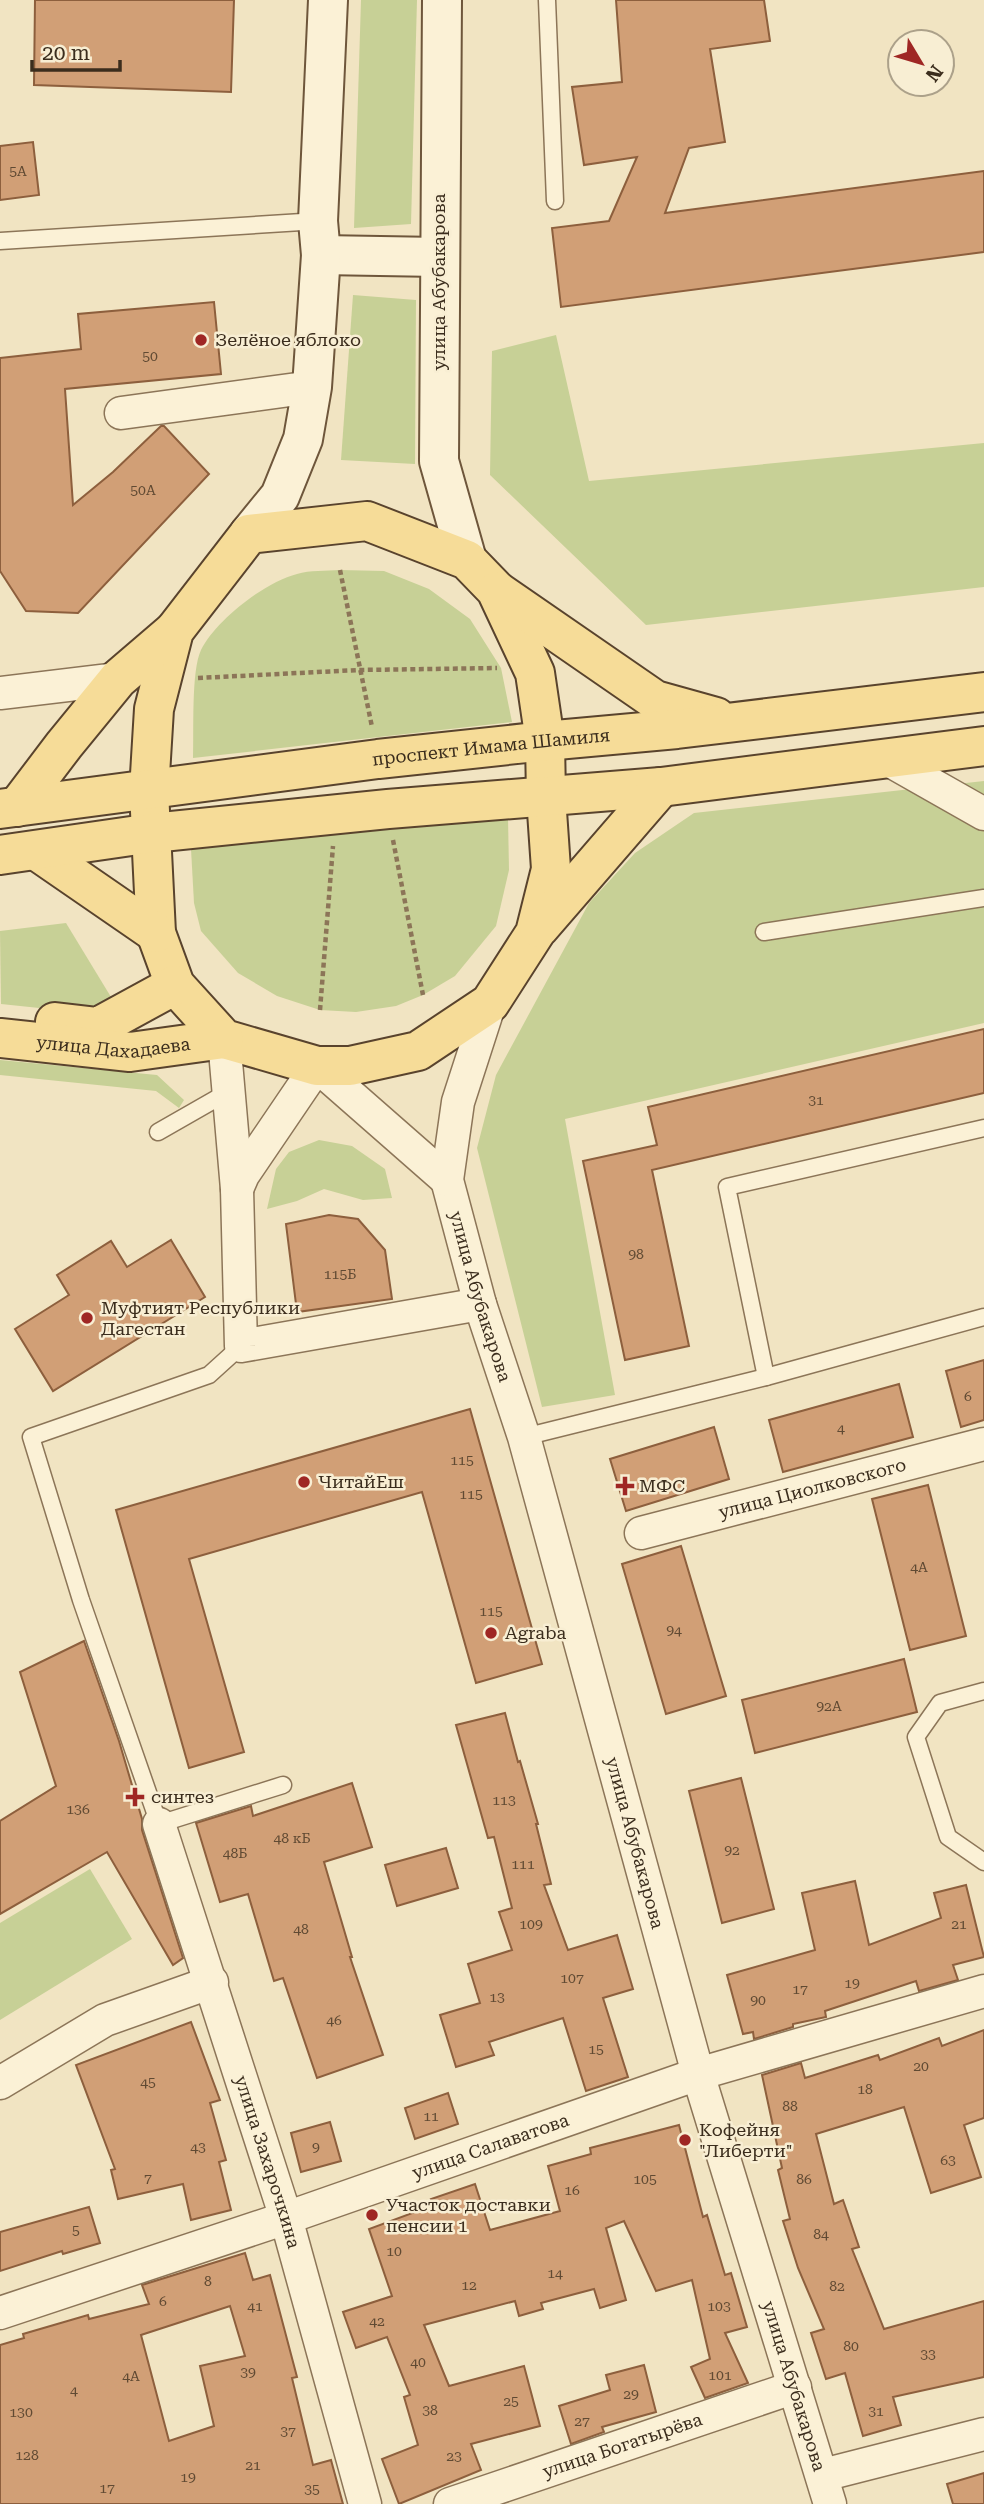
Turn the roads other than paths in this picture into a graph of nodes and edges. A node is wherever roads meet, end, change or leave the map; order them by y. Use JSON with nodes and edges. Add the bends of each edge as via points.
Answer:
{"nodes":[{"id":1,"x":328,"y":0,"type":"edge"},
{"id":2,"x":442,"y":0,"type":"edge"},
{"id":3,"x":547,"y":0,"type":"edge"},
{"id":4,"x":555,"y":201,"type":"dead end"},
{"id":5,"x":319,"y":238,"type":"junction"},
{"id":6,"x":0,"y":241,"type":"edge"},
{"id":7,"x":439,"y":257,"type":"junction"},
{"id":8,"x":312,"y":387,"type":"junction"},
{"id":9,"x":121,"y":413,"type":"dead end"},
{"id":10,"x":249,"y":534,"type":"junction"},
{"id":11,"x":467,"y":561,"type":"junction"},
{"id":12,"x":496,"y":590,"type":"junction"},
{"id":13,"x":174,"y":631,"type":"junction"},
{"id":14,"x":118,"y":679,"type":"junction"},
{"id":15,"x":984,"y":692,"type":"edge"},
{"id":16,"x":0,"y":693,"type":"edge"},
{"id":17,"x":735,"y":722,"type":"junction"},
{"id":18,"x":545,"y":741,"type":"junction"},
{"id":19,"x":984,"y":746,"type":"edge"},
{"id":20,"x":887,"y":759,"type":"junction"},
{"id":21,"x":661,"y":787,"type":"junction"},
{"id":22,"x":149,"y":791,"type":"junction"},
{"id":23,"x":546,"y":797,"type":"junction"},
{"id":24,"x":8,"y":808,"type":"edge"},
{"id":25,"x":984,"y":814,"type":"edge"},
{"id":26,"x":152,"y":833,"type":"junction"},
{"id":27,"x":18,"y":853,"type":"edge"},
{"id":28,"x":984,"y":898,"type":"edge"},
{"id":29,"x":764,"y":932,"type":"dead end"},
{"id":30,"x":156,"y":933,"type":"junction"},
{"id":31,"x":536,"y":933,"type":"junction"},
{"id":32,"x":175,"y":985,"type":"junction"},
{"id":33,"x":490,"y":1003,"type":"junction"},
{"id":34,"x":0,"y":1017,"type":"edge"},
{"id":35,"x":0,"y":1038,"type":"edge"},
{"id":36,"x":224,"y":1039,"type":"junction"},
{"id":37,"x":317,"y":1066,"type":"junction"},
{"id":38,"x":228,"y":1092,"type":"junction"},
{"id":39,"x":984,"y":1128,"type":"edge"},
{"id":40,"x":159,"y":1132,"type":"dead end"},
{"id":41,"x":447,"y":1180,"type":"junction"},
{"id":42,"x":237,"y":1189,"type":"junction"},
{"id":43,"x":480,"y":1304,"type":"junction"},
{"id":44,"x":984,"y":1317,"type":"edge"},
{"id":45,"x":241,"y":1346,"type":"junction"},
{"id":46,"x":766,"y":1377,"type":"junction"},
{"id":47,"x":524,"y":1437,"type":"junction"},
{"id":48,"x":984,"y":1444,"type":"edge"},
{"id":49,"x":640,"y":1534,"type":"dead end"},
{"id":50,"x":984,"y":1691,"type":"edge"},
{"id":51,"x":283,"y":1785,"type":"dead end"},
{"id":52,"x":159,"y":1824,"type":"junction"},
{"id":53,"x":984,"y":1862,"type":"edge"},
{"id":54,"x":212,"y":1982,"type":"junction"},
{"id":55,"x":984,"y":1991,"type":"edge"},
{"id":56,"x":698,"y":2074,"type":"junction"},
{"id":57,"x":0,"y":2083,"type":"edge"},
{"id":58,"x":286,"y":2218,"type":"junction"},
{"id":59,"x":0,"y":2313,"type":"edge"},
{"id":60,"x":795,"y":2388,"type":"junction"},
{"id":61,"x":984,"y":2434,"type":"edge"},
{"id":62,"x":827,"y":2490,"type":"edge"},
{"id":63,"x":365,"y":2504,"type":"edge"},
{"id":64,"x":450,"y":2504,"type":"edge"}],
"edges":[{"from":1,"to":5,"type":"main road"},
{"from":2,"to":7,"type":"main road","name":"улица Абубакарова"},
{"from":3,"to":4,"type":"lane"},
{"from":5,"to":6,"type":"lane"},
{"from":5,"to":7,"type":"main road"},
{"from":5,"to":8,"type":"main road"},
{"from":7,"to":11,"type":"main road","name":"улица Абубакарова","via":[[439,461]]},
{"from":8,"to":9,"type":"street"},
{"from":8,"to":10,"type":"main road","via":[[303,439],[280,496]]},
{"from":10,"to":11,"type":"main road","name":"улица Абубакарова","via":[[367,521]]},
{"from":10,"to":13,"type":"main road"},
{"from":11,"to":12,"type":"main road","name":"улица Абубакарова"},
{"from":12,"to":17,"type":"main road","via":[[654,700]]},
{"from":12,"to":18,"type":"main road","name":"улица Абубакарова","via":[[535,673]]},
{"from":13,"to":14,"type":"main road"},
{"from":13,"to":22,"type":"main road","via":[[154,709]]},
{"from":14,"to":16,"type":"street"},
{"from":14,"to":24,"type":"main road"},
{"from":15,"to":17,"type":"main road","name":"проспект Имама Шамиля"},
{"from":17,"to":18,"type":"main road","name":"проспект Имама Шамиля"},
{"from":18,"to":22,"type":"main road","name":"проспект Имама Шамиля"},
{"from":18,"to":23,"type":"main road","name":"улица Абубакарова"},
{"from":19,"to":20,"type":"main road"},
{"from":20,"to":21,"type":"main road"},
{"from":20,"to":25,"type":"street"},
{"from":21,"to":23,"type":"main road"},
{"from":21,"to":31,"type":"main road"},
{"from":22,"to":24,"type":"main road","name":"проспект Имама Шамиля"},
{"from":22,"to":26,"type":"main road"},
{"from":23,"to":26,"type":"main road"},
{"from":23,"to":31,"type":"main road","name":"улица Абубакарова","via":[[551,869]]},
{"from":26,"to":27,"type":"main road"},
{"from":26,"to":30,"type":"main road"},
{"from":27,"to":30,"type":"main road"},
{"from":28,"to":29,"type":"lane"},
{"from":30,"to":32,"type":"main road"},
{"from":31,"to":33,"type":"main road","name":"улица Абубакарова"},
{"from":32,"to":34,"type":"main road","name":"улица Дахадаева","via":[[97,1027]]},
{"from":32,"to":36,"type":"main road"},
{"from":33,"to":37,"type":"main road","name":"улица Абубакарова","via":[[418,1051],[350,1066]]},
{"from":33,"to":41,"type":"street","name":"улица Абубакарова","via":[[458,1102]]},
{"from":35,"to":36,"type":"main road","name":"улица Дахадаева","via":[[130,1052]]},
{"from":36,"to":37,"type":"main road","name":"улица Абубакарова"},
{"from":36,"to":38,"type":"street"},
{"from":37,"to":41,"type":"street","name":"улица Абубакарова"},
{"from":37,"to":42,"type":"street"},
{"from":38,"to":40,"type":"lane"},
{"from":38,"to":42,"type":"street"},
{"from":39,"to":46,"type":"lane","via":[[727,1187]]},
{"from":41,"to":43,"type":"street","name":"улица Абубакарова"},
{"from":42,"to":45,"type":"street"},
{"from":43,"to":45,"type":"street"},
{"from":43,"to":47,"type":"street","name":"улица Абубакарова"},
{"from":44,"to":46,"type":"lane"},
{"from":45,"to":52,"type":"lane","via":[[209,1374],[31,1437],[81,1600]]},
{"from":46,"to":47,"type":"lane"},
{"from":47,"to":56,"type":"street","name":"улица Абубакарова"},
{"from":48,"to":49,"type":"street","name":"улица Циолковского"},
{"from":50,"to":53,"type":"lane","via":[[940,1703],[916,1737],[948,1837]]},
{"from":51,"to":52,"type":"lane"},
{"from":52,"to":54,"type":"street","name":"улица Захарочкина"},
{"from":54,"to":57,"type":"street","via":[[105,2020]]},
{"from":54,"to":58,"type":"street","name":"улица Захарочкина"},
{"from":55,"to":56,"type":"street","name":"улица Салаватова"},
{"from":56,"to":58,"type":"street","name":"улица Салаватова"},
{"from":56,"to":60,"type":"street","name":"улица Абубакарова"},
{"from":58,"to":59,"type":"street","name":"улица Салаватова"},
{"from":58,"to":63,"type":"street","name":"улица Захарочкина"},
{"from":60,"to":62,"type":"street","name":"улица Абубакарова"},
{"from":60,"to":64,"type":"street","name":"улица Богатырёва"},
{"from":61,"to":62,"type":"street"}]}
